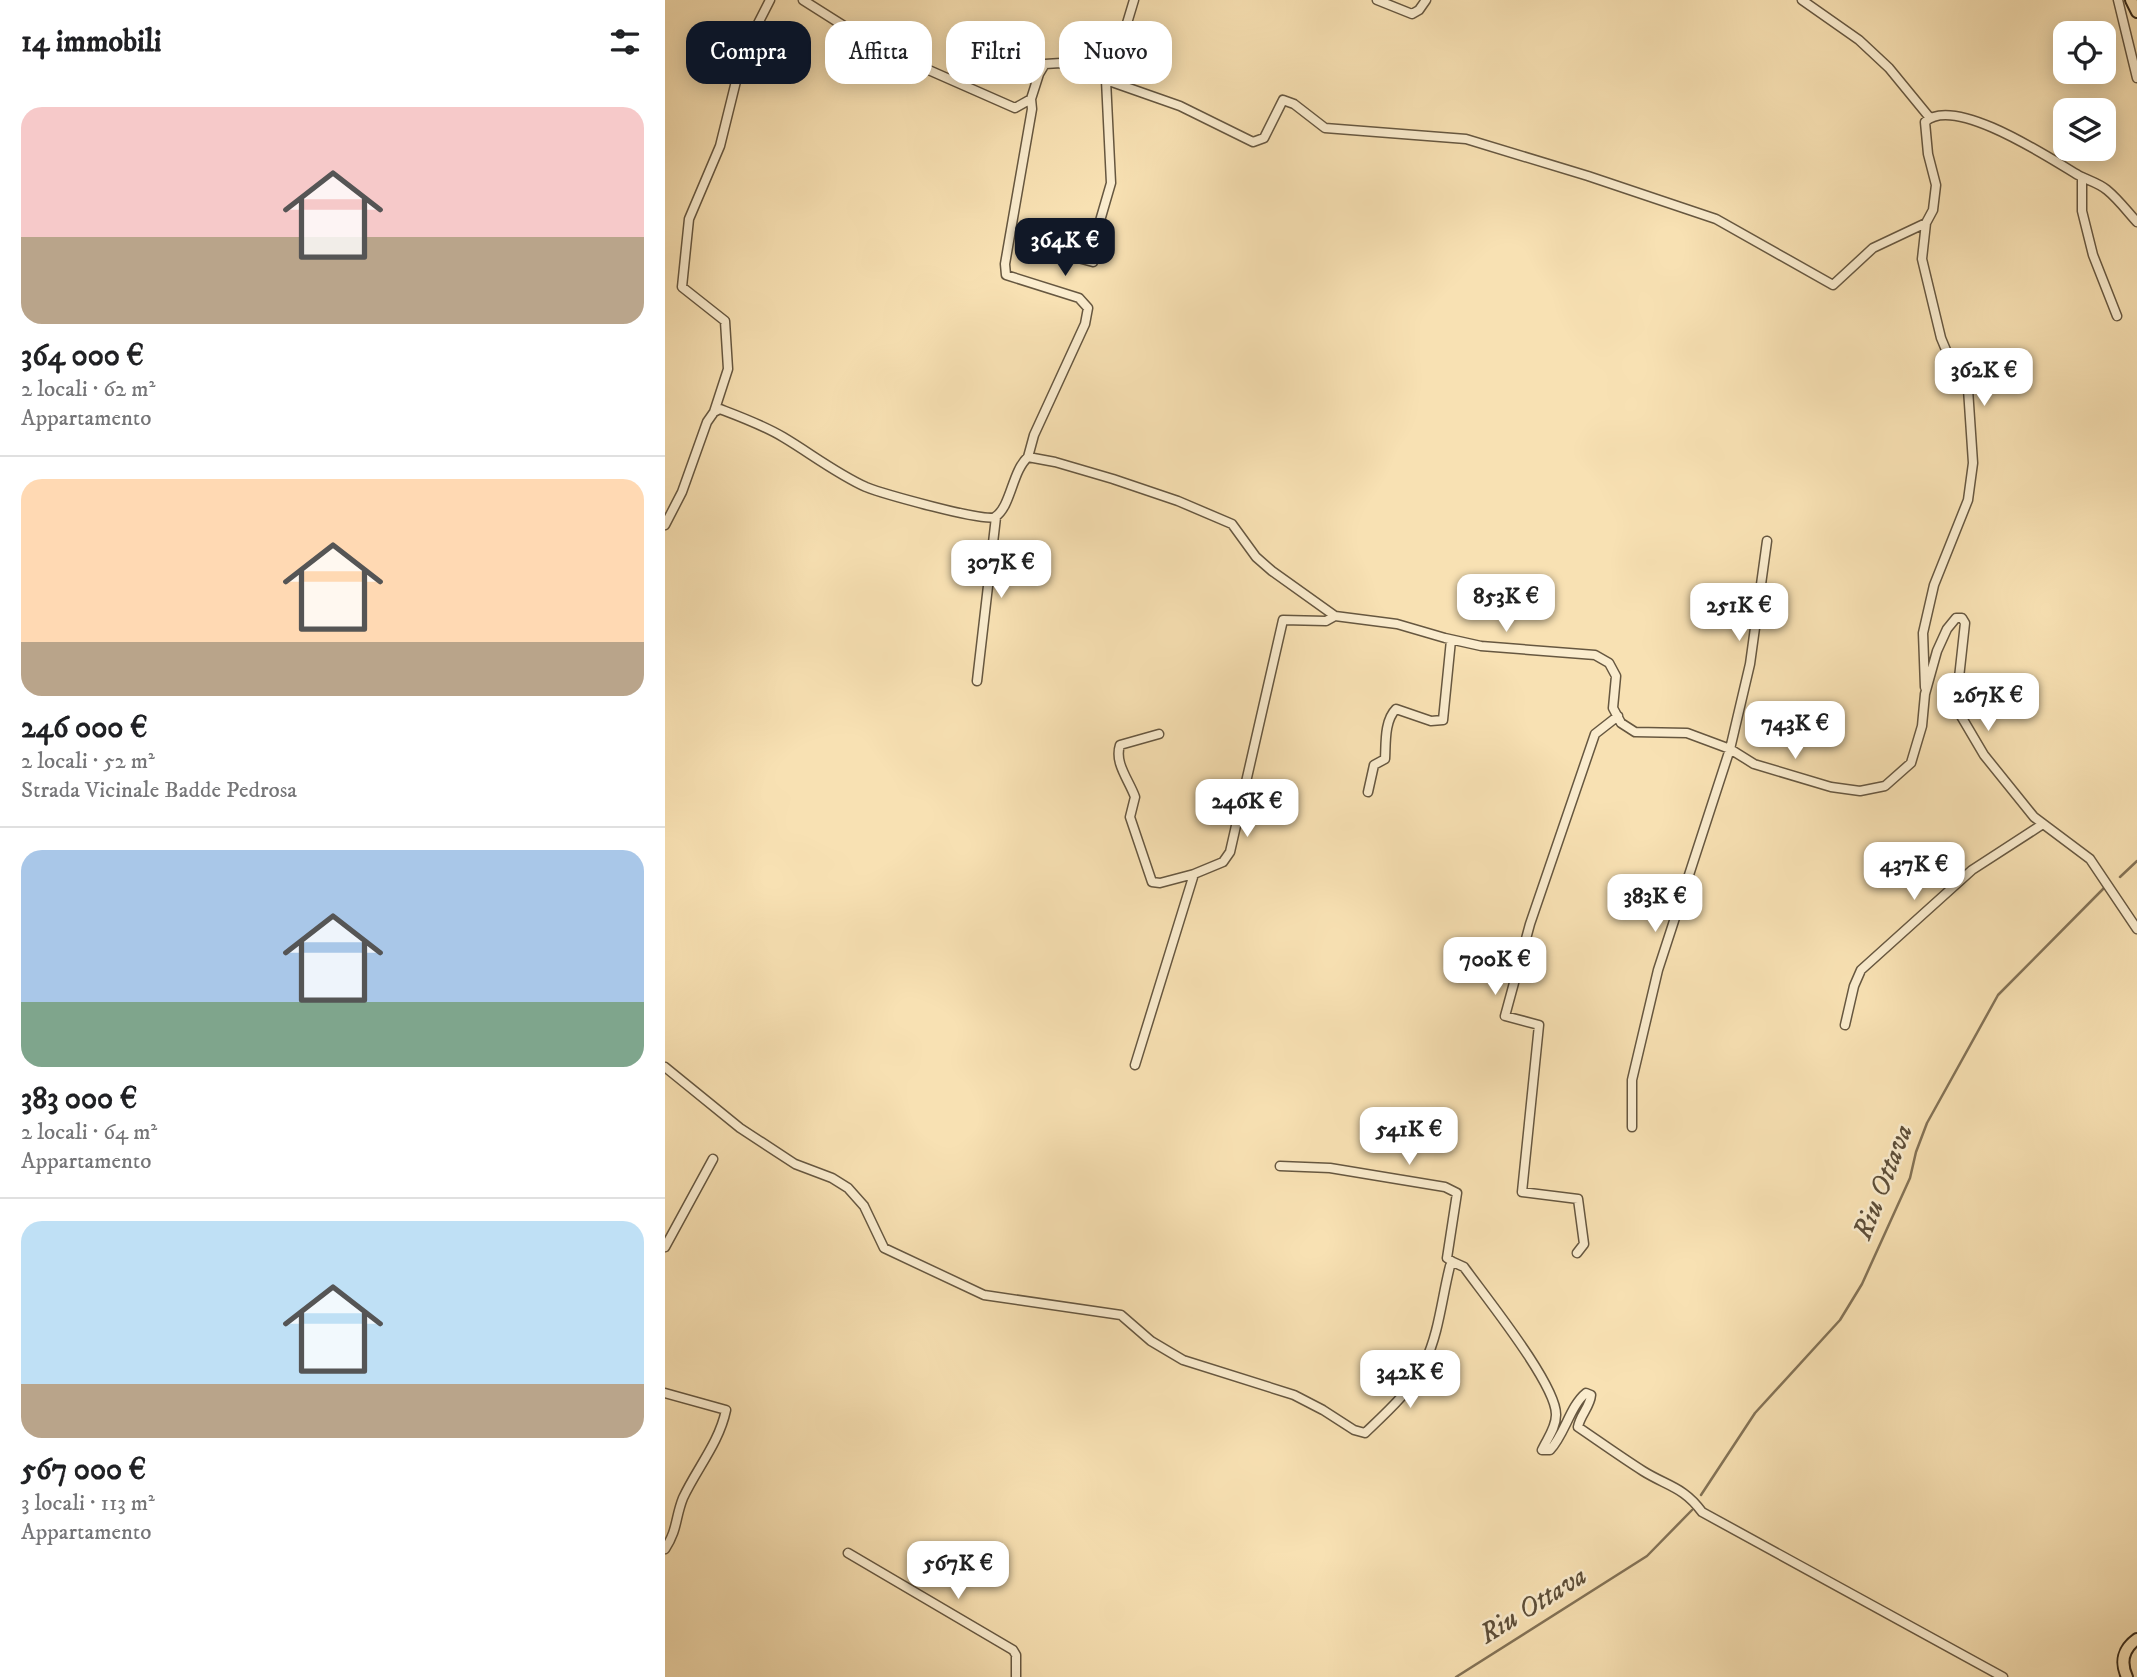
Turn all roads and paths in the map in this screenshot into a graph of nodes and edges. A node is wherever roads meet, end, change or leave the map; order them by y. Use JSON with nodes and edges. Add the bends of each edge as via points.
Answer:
{"nodes":[{"id":1,"x":771,"y":0,"type":"edge"},
{"id":2,"x":803,"y":0,"type":"edge"},
{"id":3,"x":1134,"y":0,"type":"edge"},
{"id":4,"x":1377,"y":0,"type":"edge"},
{"id":5,"x":1426,"y":0,"type":"edge"},
{"id":6,"x":1802,"y":0,"type":"edge"},
{"id":7,"x":2118,"y":0,"type":"edge"},
{"id":8,"x":2131,"y":0,"type":"edge"},
{"id":9,"x":2137,"y":12,"type":"edge"},
{"id":10,"x":1128,"y":21,"type":"edge"},
{"id":11,"x":1059,"y":63,"type":"edge"},
{"id":12,"x":2137,"y":78,"type":"edge"},
{"id":13,"x":1107,"y":84,"type":"edge"},
{"id":14,"x":1118,"y":84,"type":"edge"},
{"id":15,"x":1031,"y":99,"type":"junction"},
{"id":16,"x":1930,"y":118,"type":"junction"},
{"id":17,"x":2082,"y":177,"type":"junction"},
{"id":18,"x":2137,"y":222,"type":"edge"},
{"id":19,"x":1926,"y":223,"type":"junction"},
{"id":20,"x":1052,"y":251,"type":"dead end"},
{"id":21,"x":2117,"y":316,"type":"dead end"},
{"id":22,"x":714,"y":412,"type":"junction"},
{"id":23,"x":1028,"y":457,"type":"junction"},
{"id":24,"x":996,"y":517,"type":"junction"},
{"id":25,"x":665,"y":525,"type":"edge"},
{"id":26,"x":1767,"y":541,"type":"dead end"},
{"id":27,"x":1335,"y":616,"type":"junction"},
{"id":28,"x":1451,"y":640,"type":"junction"},
{"id":29,"x":977,"y":681,"type":"dead end"},
{"id":30,"x":1925,"y":694,"type":"junction"},
{"id":31,"x":1618,"y":716,"type":"junction"},
{"id":32,"x":1159,"y":734,"type":"dead end"},
{"id":33,"x":1730,"y":749,"type":"junction"},
{"id":34,"x":1368,"y":792,"type":"dead end"},
{"id":35,"x":2043,"y":824,"type":"junction"},
{"id":36,"x":1194,"y":874,"type":"junction"},
{"id":37,"x":2137,"y":929,"type":"edge"},
{"id":38,"x":1845,"y":1026,"type":"dead end"},
{"id":39,"x":1135,"y":1065,"type":"dead end"},
{"id":40,"x":665,"y":1067,"type":"edge"},
{"id":41,"x":1632,"y":1128,"type":"dead end"},
{"id":42,"x":713,"y":1159,"type":"dead end"},
{"id":43,"x":1280,"y":1166,"type":"dead end"},
{"id":44,"x":665,"y":1247,"type":"edge"},
{"id":45,"x":1577,"y":1254,"type":"dead end"},
{"id":46,"x":1454,"y":1262,"type":"junction"},
{"id":47,"x":665,"y":1393,"type":"edge"},
{"id":48,"x":665,"y":1549,"type":"edge"},
{"id":49,"x":848,"y":1553,"type":"dead end"},
{"id":50,"x":2137,"y":1639,"type":"edge"},
{"id":51,"x":2126,"y":1676,"type":"edge"},
{"id":52,"x":1016,"y":1677,"type":"edge"},
{"id":53,"x":2003,"y":1677,"type":"edge"}],
"edges":[{"from":1,"to":22,"type":"street","via":[[743,53],[720,146],[689,219],[682,287],[725,321],[728,369]]},
{"from":2,"to":15,"type":"street","via":[[915,64],[1015,108]]},
{"from":3,"to":10,"type":"street"},
{"from":4,"to":5,"type":"street","via":[[1412,13]]},
{"from":6,"to":16,"type":"street","via":[[1859,40]]},
{"from":7,"to":12,"type":"street"},
{"from":8,"to":9,"type":"main road"},
{"from":11,"to":15,"type":"street","via":[[1045,64]]},
{"from":13,"to":20,"type":"street","via":[[1111,183],[1093,262]]},
{"from":14,"to":19,"type":"street","via":[[1180,106],[1253,142],[1264,138],[1283,100],[1325,128],[1466,139],[1716,219],[1833,285],[1873,248]]},
{"from":15,"to":23,"type":"street","via":[[1006,275],[1079,298],[1088,308],[1086,324]]},
{"from":16,"to":17,"type":"street","via":[[1941,115],[1982,123],[2021,140]]},
{"from":16,"to":19,"type":"street","via":[[1925,133],[1936,185]]},
{"from":17,"to":18,"type":"street","via":[[2105,188]]},
{"from":17,"to":21,"type":"street","via":[[2082,211],[2093,255]]},
{"from":19,"to":30,"type":"street","via":[[1922,259],[1941,338],[1968,389],[1973,463],[1968,500],[1934,585],[1923,633]]},
{"from":22,"to":24,"type":"street","via":[[720,409],[768,429],[866,487],[968,515]]},
{"from":22,"to":25,"type":"street"},
{"from":23,"to":24,"type":"street"},
{"from":23,"to":27,"type":"street","via":[[1113,479],[1232,524],[1256,557]]},
{"from":24,"to":29,"type":"street"},
{"from":26,"to":33,"type":"street","via":[[1751,661]]},
{"from":27,"to":28,"type":"street","via":[[1397,624]]},
{"from":27,"to":36,"type":"street","via":[[1327,621],[1283,620],[1230,852],[1223,862]]},
{"from":28,"to":31,"type":"street","via":[[1595,655],[1609,663],[1616,676],[1613,708]]},
{"from":28,"to":34,"type":"street","via":[[1443,720],[1431,721],[1396,709],[1391,714],[1385,760],[1374,765]]},
{"from":30,"to":33,"type":"street","via":[[1911,763],[1885,786],[1860,791],[1831,787],[1754,764]]},
{"from":30,"to":35,"type":"street","via":[[1947,629],[1956,618],[1962,618],[1957,696],[1961,716],[1984,755]]},
{"from":31,"to":33,"type":"street","via":[[1635,732],[1686,733]]},
{"from":31,"to":45,"type":"street","via":[[1595,734],[1529,927],[1505,1016],[1539,1025],[1522,1192],[1578,1199],[1584,1244]]},
{"from":32,"to":36,"type":"street","via":[[1120,745],[1117,752],[1135,797],[1130,817],[1151,882]]},
{"from":33,"to":41,"type":"street","via":[[1658,970],[1632,1080]]},
{"from":35,"to":37,"type":"street","via":[[2090,859]]},
{"from":35,"to":38,"type":"street","via":[[1972,870],[1861,970]]},
{"from":36,"to":39,"type":"street"},
{"from":40,"to":46,"type":"street","via":[[740,1128],[795,1164],[848,1188],[864,1206],[884,1248],[984,1295],[1121,1315],[1183,1360],[1294,1395],[1365,1433],[1398,1402],[1425,1364]]},
{"from":42,"to":44,"type":"street"},
{"from":43,"to":46,"type":"street","via":[[1349,1171],[1457,1193],[1447,1258]]},
{"from":46,"to":53,"type":"street","via":[[1464,1267],[1514,1335],[1555,1402],[1554,1428],[1542,1450],[1550,1451],[1579,1399],[1591,1395],[1578,1427],[1646,1473],[1670,1483],[1702,1512]]},
{"from":47,"to":48,"type":"street","via":[[726,1410],[722,1428],[683,1500],[674,1535]]},
{"from":49,"to":52,"type":"street","via":[[1013,1650]]},
{"from":50,"to":51,"type":"main road","via":[[2125,1652]]}]}
